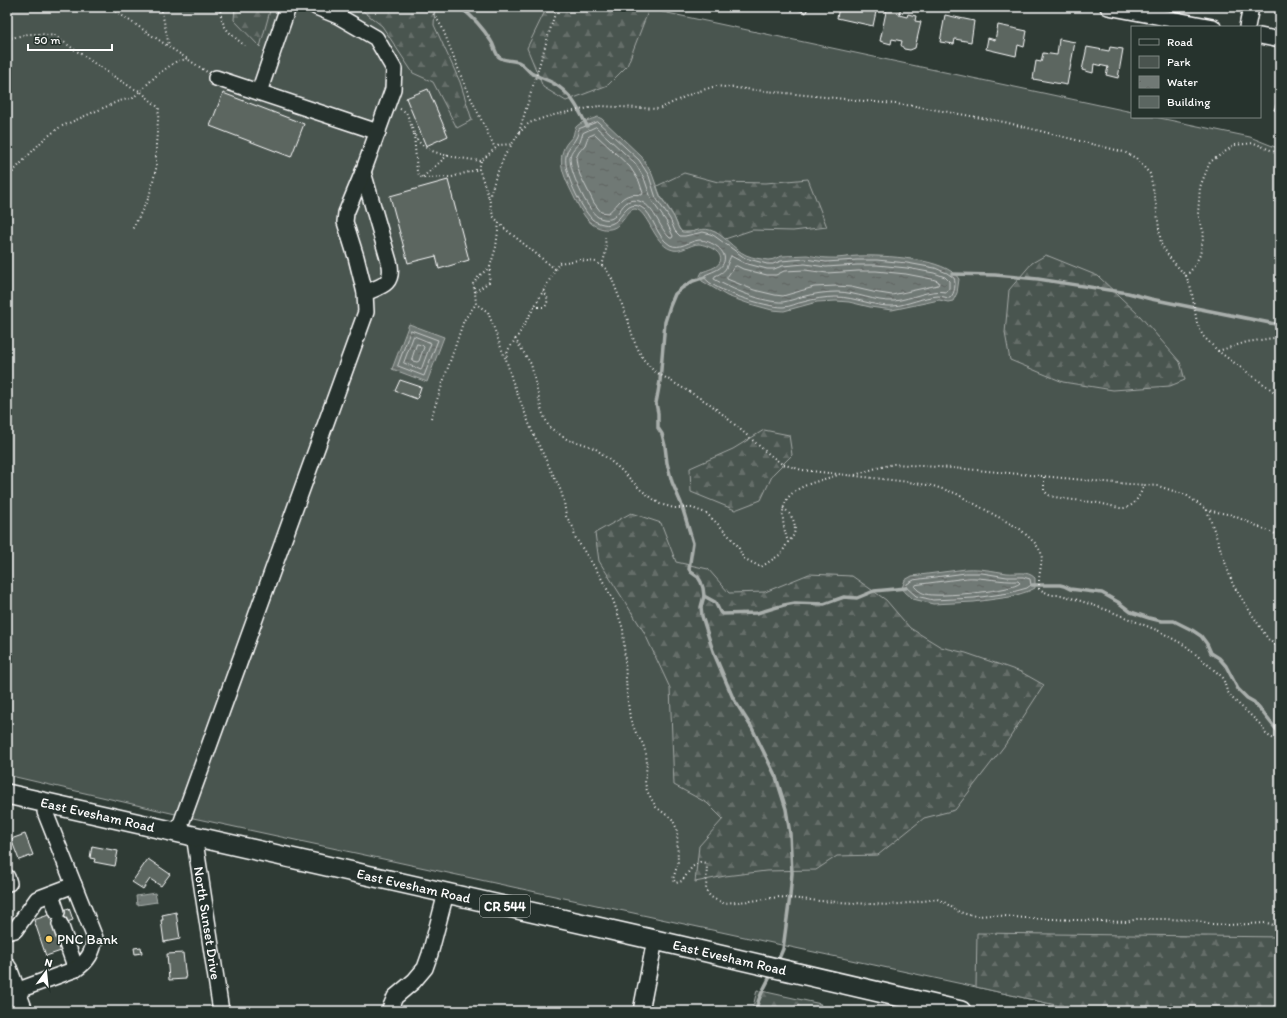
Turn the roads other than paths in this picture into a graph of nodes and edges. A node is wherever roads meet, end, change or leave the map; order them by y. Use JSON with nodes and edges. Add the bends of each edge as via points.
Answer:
{"nodes":[{"id":1,"x":288,"y":7,"type":"edge"},
{"id":2,"x":316,"y":7,"type":"edge"},
{"id":3,"x":1108,"y":7,"type":"edge"},
{"id":4,"x":1251,"y":7,"type":"edge"},
{"id":5,"x":1208,"y":26,"type":"edge"},
{"id":6,"x":1247,"y":26,"type":"edge"},
{"id":7,"x":1261,"y":36,"type":"edge"},
{"id":8,"x":1280,"y":40,"type":"edge"},
{"id":9,"x":216,"y":78,"type":"road end"},
{"id":10,"x":259,"y":92,"type":"junction"},
{"id":11,"x":378,"y":132,"type":"junction"},
{"id":12,"x":364,"y":172,"type":"junction"},
{"id":13,"x":365,"y":293,"type":"junction"},
{"id":14,"x":7,"y":794,"type":"edge"},
{"id":15,"x":48,"y":803,"type":"junction"},
{"id":16,"x":186,"y":834,"type":"junction"},
{"id":17,"x":7,"y":878,"type":"edge"},
{"id":18,"x":7,"y":883,"type":"edge"},
{"id":19,"x":74,"y":885,"type":"junction"},
{"id":20,"x":446,"y":893,"type":"junction"},
{"id":21,"x":51,"y":894,"type":"junction"},
{"id":22,"x":7,"y":932,"type":"edge"},
{"id":23,"x":655,"y":940,"type":"junction"},
{"id":24,"x":76,"y":969,"type":"junction"},
{"id":25,"x":8,"y":972,"type":"edge"},
{"id":26,"x":16,"y":991,"type":"junction"},
{"id":27,"x":937,"y":1008,"type":"edge"},
{"id":28,"x":23,"y":1011,"type":"edge"},
{"id":29,"x":221,"y":1011,"type":"edge"},
{"id":30,"x":389,"y":1011,"type":"edge"},
{"id":31,"x":641,"y":1011,"type":"edge"},
{"id":32,"x":961,"y":1011,"type":"edge"}],
"edges":[{"from":1,"to":10,"type":"street"},
{"from":2,"to":11,"type":"street","via":[[338,16],[376,38],[394,69],[393,89]]},
{"from":3,"to":5,"type":"street"},
{"from":4,"to":6,"type":"street"},
{"from":7,"to":8,"type":"street"},
{"from":9,"to":10,"type":"street"},
{"from":10,"to":11,"type":"street"},
{"from":11,"to":12,"type":"street"},
{"from":12,"to":13,"type":"street","via":[[346,213],[346,222]]},
{"from":12,"to":13,"type":"street","via":[[392,274],[386,284]]},
{"from":13,"to":16,"type":"street","via":[[366,312]]},
{"from":14,"to":15,"type":"main road","name":"East Evesham Road","number":"CR 544"},
{"from":15,"to":16,"type":"main road","name":"East Evesham Road","number":"CR 544"},
{"from":15,"to":19,"type":"street","via":[[45,812]]},
{"from":16,"to":20,"type":"main road","name":"East Evesham Road","number":"CR 544"},
{"from":16,"to":29,"type":"street","name":"North Sunset Drive"},
{"from":17,"to":18,"type":"street"},
{"from":19,"to":21,"type":"street"},
{"from":19,"to":24,"type":"street","via":[[95,938],[90,956]]},
{"from":20,"to":23,"type":"main road","name":"East Evesham Road","number":"CR 544"},
{"from":20,"to":30,"type":"street","via":[[424,968],[414,981],[395,996]]},
{"from":21,"to":22,"type":"street","via":[[37,899],[15,930]]},
{"from":21,"to":24,"type":"street"},
{"from":23,"to":27,"type":"main road","name":"East Evesham Road","number":"CR 544"},
{"from":23,"to":31,"type":"street"},
{"from":24,"to":26,"type":"street"},
{"from":25,"to":26,"type":"main road"},
{"from":26,"to":28,"type":"main road"},
{"from":27,"to":32,"type":"main road","name":"East Evesham Road","number":"CR 544"}]}
